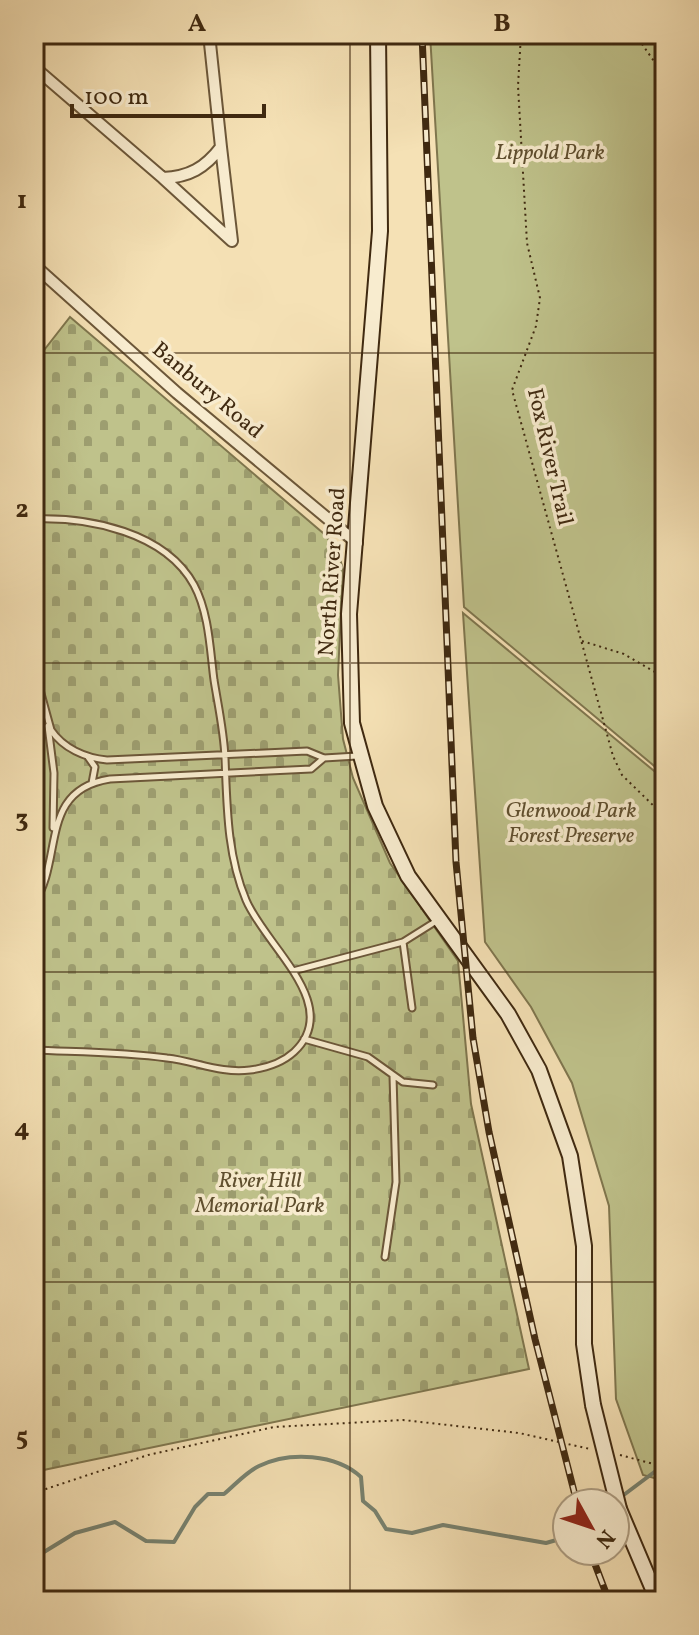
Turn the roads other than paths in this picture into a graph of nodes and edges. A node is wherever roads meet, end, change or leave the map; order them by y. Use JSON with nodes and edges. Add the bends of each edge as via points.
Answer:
{"nodes":[{"id":1,"x":209,"y":34,"type":"edge"},
{"id":2,"x":378,"y":34,"type":"edge"},
{"id":3,"x":34,"y":67,"type":"edge"},
{"id":4,"x":221,"y":147,"type":"junction"},
{"id":5,"x":163,"y":178,"type":"junction"},
{"id":6,"x":34,"y":265,"type":"edge"},
{"id":7,"x":34,"y":519,"type":"edge"},
{"id":8,"x":357,"y":543,"type":"junction"},
{"id":9,"x":34,"y":668,"type":"edge"},
{"id":10,"x":47,"y":721,"type":"junction"},
{"id":11,"x":225,"y":754,"type":"junction"},
{"id":12,"x":358,"y":756,"type":"junction"},
{"id":13,"x":87,"y":757,"type":"junction"},
{"id":14,"x":324,"y":758,"type":"junction"},
{"id":15,"x":225,"y":773,"type":"junction"},
{"id":16,"x":91,"y":784,"type":"junction"},
{"id":17,"x":53,"y":835,"type":"junction"},
{"id":18,"x":34,"y":903,"type":"edge"},
{"id":19,"x":439,"y":919,"type":"junction"},
{"id":20,"x":403,"y":942,"type":"junction"},
{"id":21,"x":293,"y":971,"type":"junction"},
{"id":22,"x":412,"y":1008,"type":"dead end"},
{"id":23,"x":304,"y":1039,"type":"junction"},
{"id":24,"x":34,"y":1050,"type":"edge"},
{"id":25,"x":393,"y":1076,"type":"junction"},
{"id":26,"x":433,"y":1085,"type":"dead end"},
{"id":27,"x":385,"y":1257,"type":"dead end"},
{"id":28,"x":658,"y":1601,"type":"edge"}],
"edges":[{"from":1,"to":4,"type":"street"},
{"from":2,"to":8,"type":"main road","name":"North River Road","via":[[380,231]]},
{"from":3,"to":5,"type":"street"},
{"from":4,"to":5,"type":"street","via":[[195,171]]},
{"from":4,"to":5,"type":"street","via":[[232,241]]},
{"from":6,"to":8,"type":"street","name":"Banbury Road"},
{"from":7,"to":11,"type":"lane","via":[[85,520],[129,534],[161,551],[187,575],[207,630]]},
{"from":8,"to":12,"type":"main road","name":"North River Road","via":[[347,644]]},
{"from":9,"to":10,"type":"lane"},
{"from":10,"to":13,"type":"lane","via":[[56,738]]},
{"from":10,"to":17,"type":"lane","via":[[54,773]]},
{"from":11,"to":13,"type":"lane"},
{"from":11,"to":14,"type":"lane","via":[[307,751]]},
{"from":11,"to":15,"type":"lane"},
{"from":12,"to":14,"type":"lane"},
{"from":12,"to":19,"type":"main road","name":"North River Road","via":[[390,841]]},
{"from":13,"to":16,"type":"lane","via":[[95,767]]},
{"from":14,"to":15,"type":"lane","via":[[311,769]]},
{"from":15,"to":16,"type":"lane"},
{"from":15,"to":21,"type":"lane","via":[[238,877],[254,919]]},
{"from":16,"to":17,"type":"lane","via":[[68,802]]},
{"from":17,"to":18,"type":"lane","via":[[47,875]]},
{"from":19,"to":20,"type":"lane"},
{"from":19,"to":28,"type":"main road","name":"North River Road","bridge":true,"via":[[508,1014],[539,1070],[570,1156],[584,1246],[584,1344],[593,1405],[619,1509]]},
{"from":20,"to":21,"type":"lane"},
{"from":20,"to":22,"type":"lane"},
{"from":21,"to":23,"type":"lane","via":[[310,1004]]},
{"from":23,"to":24,"type":"lane","via":[[285,1059],[249,1071],[168,1058]]},
{"from":23,"to":25,"type":"lane","via":[[368,1057]]},
{"from":25,"to":26,"type":"lane"},
{"from":25,"to":27,"type":"lane","via":[[396,1182]]}]}
